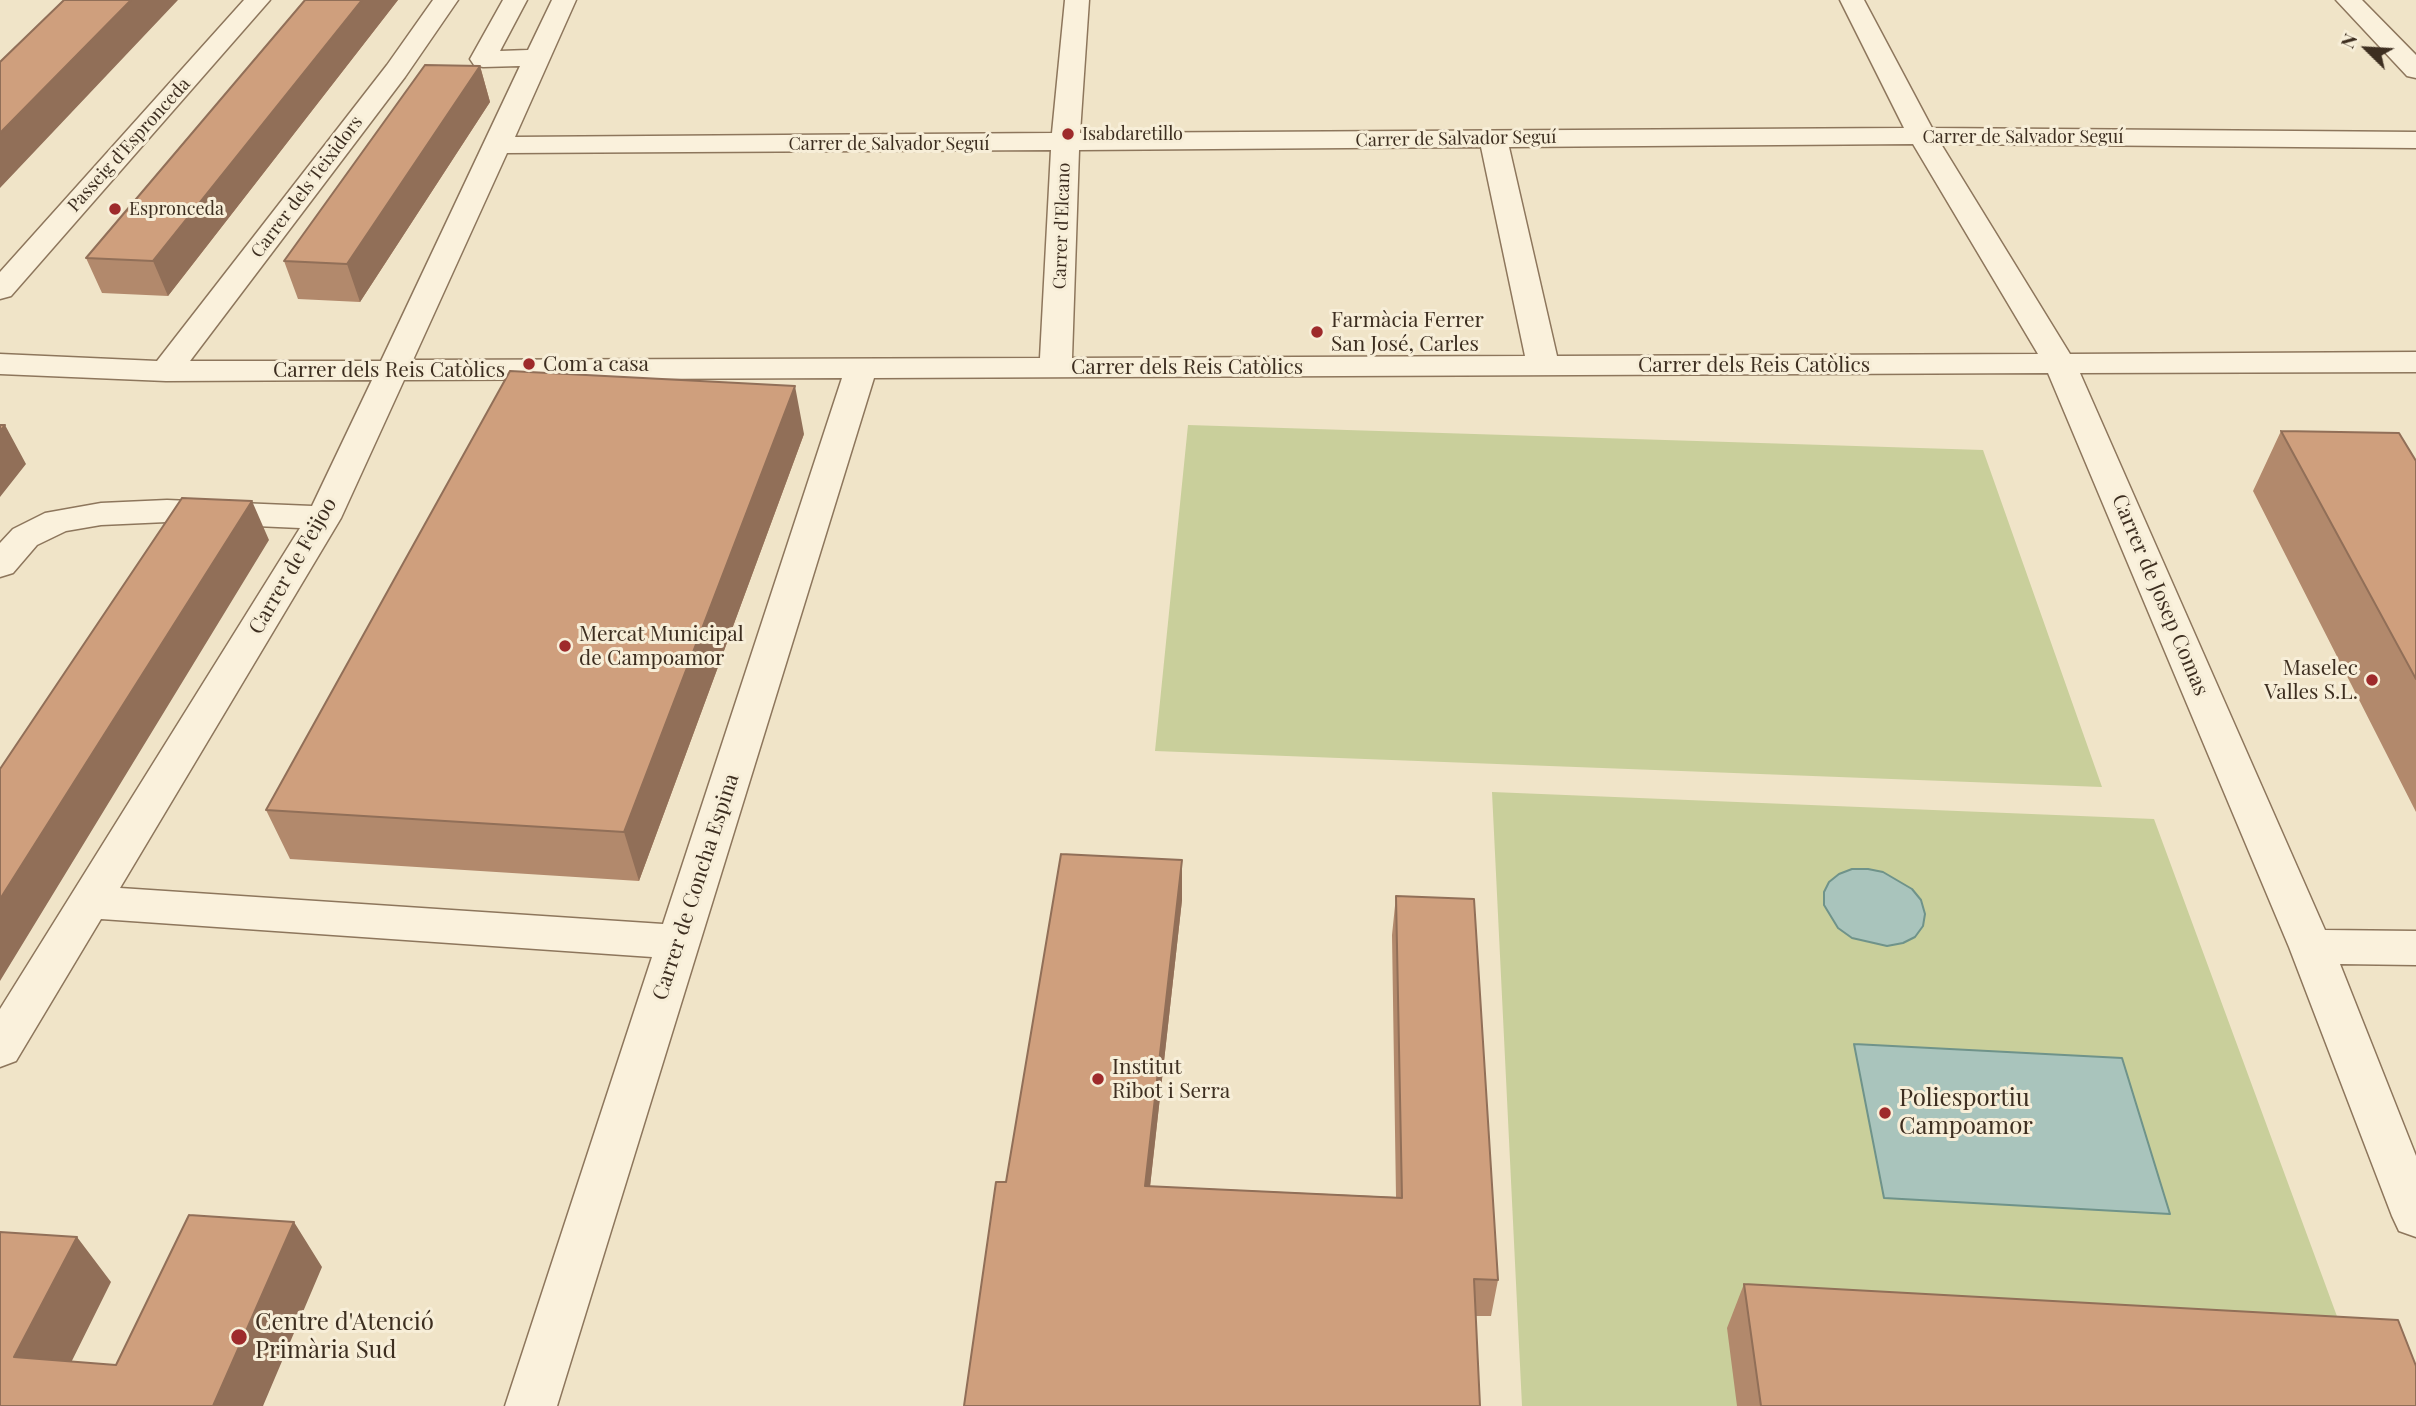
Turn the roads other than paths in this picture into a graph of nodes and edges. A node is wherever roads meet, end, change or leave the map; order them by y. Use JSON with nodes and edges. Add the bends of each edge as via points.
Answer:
{"nodes":[{"id":1,"x":258,"y":0,"type":"edge"},
{"id":2,"x":446,"y":0,"type":"edge"},
{"id":3,"x":516,"y":0,"type":"edge"},
{"id":4,"x":564,"y":0,"type":"edge"},
{"id":5,"x":1077,"y":0,"type":"edge"},
{"id":6,"x":1852,"y":0,"type":"edge"},
{"id":7,"x":2348,"y":0,"type":"edge"},
{"id":8,"x":537,"y":58,"type":"junction"},
{"id":9,"x":2416,"y":70,"type":"edge"},
{"id":10,"x":1922,"y":136,"type":"junction"},
{"id":11,"x":1493,"y":139,"type":"junction"},
{"id":12,"x":2416,"y":140,"type":"edge"},
{"id":13,"x":1065,"y":143,"type":"junction"},
{"id":14,"x":496,"y":145,"type":"junction"},
{"id":15,"x":0,"y":290,"type":"edge"},
{"id":16,"x":2416,"y":362,"type":"edge"},
{"id":17,"x":0,"y":365,"type":"edge"},
{"id":18,"x":2061,"y":365,"type":"junction"},
{"id":19,"x":1543,"y":366,"type":"junction"},
{"id":20,"x":861,"y":368,"type":"junction"},
{"id":21,"x":1056,"y":368,"type":"junction"},
{"id":22,"x":392,"y":370,"type":"junction"},
{"id":23,"x":166,"y":371,"type":"junction"},
{"id":24,"x":324,"y":518,"type":"junction"},
{"id":25,"x":0,"y":565,"type":"edge"},
{"id":26,"x":89,"y":902,"type":"junction"},
{"id":27,"x":679,"y":942,"type":"junction"},
{"id":28,"x":2311,"y":947,"type":"junction"},
{"id":29,"x":2416,"y":948,"type":"edge"},
{"id":30,"x":0,"y":1048,"type":"edge"},
{"id":31,"x":2416,"y":1216,"type":"edge"},
{"id":32,"x":531,"y":1406,"type":"edge"}],
"edges":[{"from":1,"to":15,"type":"street","name":"Passeig d'Espronceda"},
{"from":2,"to":23,"type":"street","name":"Carrer dels Teixidors"},
{"from":3,"to":8,"type":"street","via":[[483,59]]},
{"from":4,"to":8,"type":"street","name":"Carrer de Feijoo"},
{"from":5,"to":13,"type":"street","name":"Carrer d'Elcano"},
{"from":6,"to":10,"type":"street","name":"Carrer de Josep Comas"},
{"from":7,"to":9,"type":"street"},
{"from":8,"to":14,"type":"street","name":"Carrer de Feijoo"},
{"from":10,"to":11,"type":"street","name":"Carrer de Salvador Seguí"},
{"from":10,"to":12,"type":"street","name":"Carrer de Salvador Seguí"},
{"from":10,"to":18,"type":"street","name":"Carrer de Josep Comas"},
{"from":11,"to":13,"type":"street","name":"Carrer de Salvador Seguí"},
{"from":11,"to":19,"type":"street"},
{"from":13,"to":14,"type":"street","name":"Carrer de Salvador Seguí"},
{"from":13,"to":21,"type":"street","name":"Carrer d'Elcano"},
{"from":14,"to":22,"type":"street","name":"Carrer de Feijoo"},
{"from":16,"to":18,"type":"street","name":"Carrer dels Reis Catòlics"},
{"from":17,"to":23,"type":"street","name":"Carrer dels Reis Catòlics"},
{"from":18,"to":19,"type":"street","name":"Carrer dels Reis Catòlics"},
{"from":18,"to":28,"type":"street","name":"Carrer de Josep Comas"},
{"from":19,"to":21,"type":"street","name":"Carrer dels Reis Catòlics"},
{"from":20,"to":21,"type":"street","name":"Carrer dels Reis Catòlics"},
{"from":20,"to":22,"type":"street","name":"Carrer dels Reis Catòlics"},
{"from":20,"to":27,"type":"street","name":"Carrer de Concha Espina"},
{"from":22,"to":23,"type":"street","name":"Carrer dels Reis Catòlics"},
{"from":22,"to":24,"type":"street","name":"Carrer de Feijoo"},
{"from":24,"to":25,"type":"street","via":[[167,510],[101,514],[57,521],[25,537]]},
{"from":24,"to":26,"type":"street","name":"Carrer de Feijoo"},
{"from":26,"to":27,"type":"street"},
{"from":26,"to":30,"type":"street","name":"Carrer de Feijoo"},
{"from":27,"to":32,"type":"street","name":"Carrer de Concha Espina"},
{"from":28,"to":29,"type":"street"},
{"from":28,"to":31,"type":"street","name":"Carrer de Josep Comas"}]}
